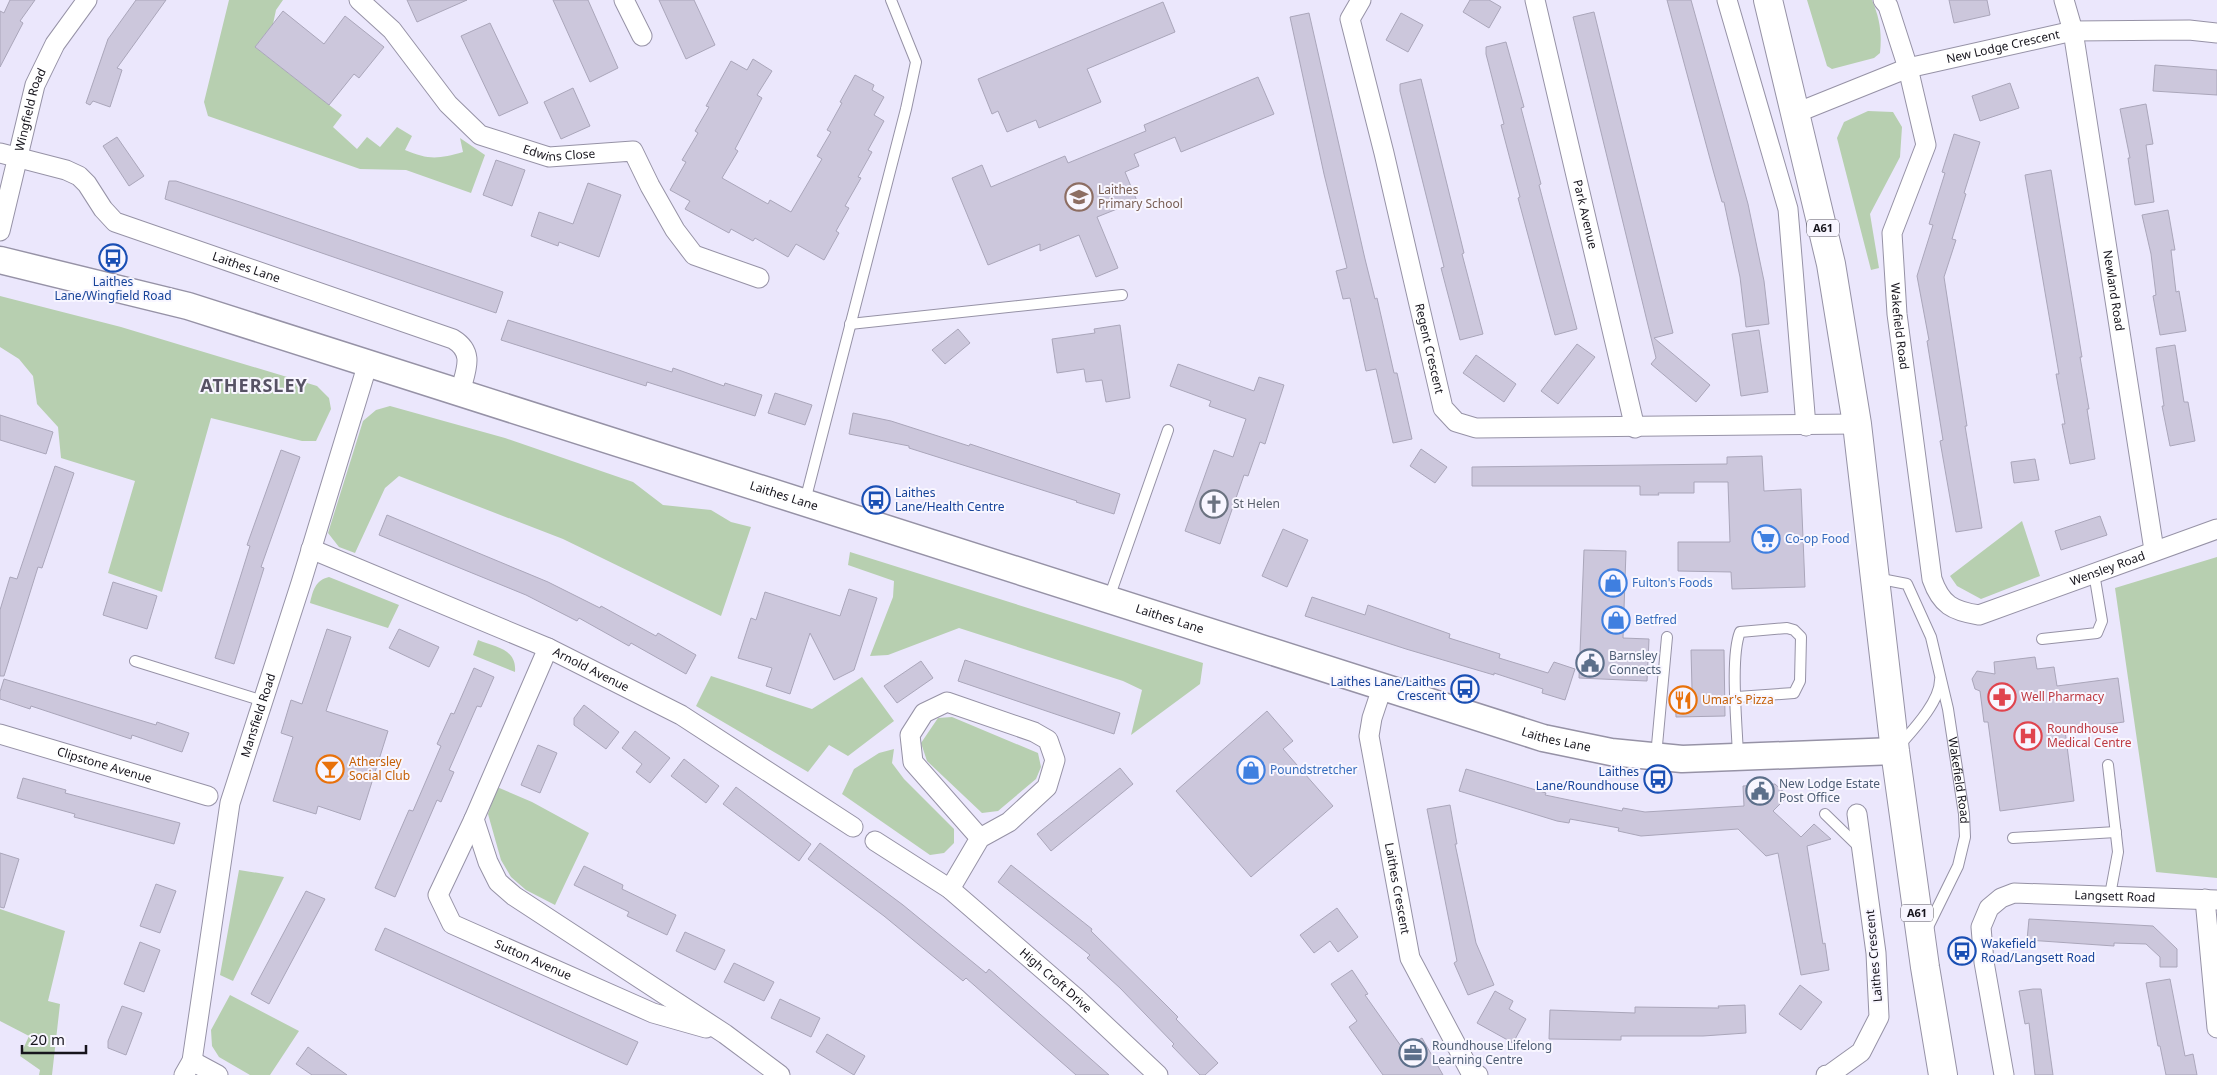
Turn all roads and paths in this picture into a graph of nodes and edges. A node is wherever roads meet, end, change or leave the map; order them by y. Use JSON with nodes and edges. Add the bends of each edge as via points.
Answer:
{"nodes":[{"id":1,"x":87,"y":0,"type":"edge"},
{"id":2,"x":359,"y":0,"type":"edge"},
{"id":3,"x":624,"y":0,"type":"edge"},
{"id":4,"x":891,"y":0,"type":"edge"},
{"id":5,"x":1361,"y":0,"type":"edge"},
{"id":6,"x":1535,"y":0,"type":"edge"},
{"id":7,"x":1727,"y":0,"type":"edge"},
{"id":8,"x":1768,"y":0,"type":"edge"},
{"id":9,"x":1883,"y":0,"type":"edge"},
{"id":10,"x":2064,"y":0,"type":"edge"},
{"id":11,"x":2073,"y":31,"type":"junction"},
{"id":12,"x":2217,"y":34,"type":"edge"},
{"id":13,"x":642,"y":36,"type":"dead end"},
{"id":14,"x":1908,"y":68,"type":"junction"},
{"id":15,"x":1796,"y":113,"type":"junction"},
{"id":16,"x":0,"y":153,"type":"edge"},
{"id":17,"x":18,"y":158,"type":"junction"},
{"id":18,"x":0,"y":231,"type":"edge"},
{"id":19,"x":0,"y":260,"type":"edge"},
{"id":20,"x":759,"y":278,"type":"dead end"},
{"id":21,"x":1122,"y":295,"type":"dead end"},
{"id":22,"x":850,"y":324,"type":"junction"},
{"id":23,"x":368,"y":363,"type":"junction"},
{"id":24,"x":460,"y":393,"type":"junction"},
{"id":25,"x":1858,"y":424,"type":"junction"},
{"id":26,"x":1806,"y":426,"type":"junction"},
{"id":27,"x":1635,"y":428,"type":"junction"},
{"id":28,"x":1168,"y":430,"type":"dead end"},
{"id":29,"x":805,"y":502,"type":"junction"},
{"id":30,"x":2217,"y":529,"type":"edge"},
{"id":31,"x":311,"y":549,"type":"junction"},
{"id":32,"x":2154,"y":550,"type":"junction"},
{"id":33,"x":2094,"y":573,"type":"junction"},
{"id":34,"x":1875,"y":578,"type":"junction"},
{"id":35,"x":1109,"y":599,"type":"junction"},
{"id":36,"x":1998,"y":610,"type":"joint"},
{"id":37,"x":1667,"y":637,"type":"dead end"},
{"id":38,"x":2042,"y":639,"type":"dead end"},
{"id":39,"x":548,"y":648,"type":"junction"},
{"id":40,"x":135,"y":660,"type":"dead end"},
{"id":41,"x":1940,"y":674,"type":"junction"},
{"id":42,"x":1383,"y":685,"type":"junction"},
{"id":43,"x":1736,"y":697,"type":"junction"},
{"id":44,"x":263,"y":701,"type":"junction"},
{"id":45,"x":2,"y":740,"type":"edge"},
{"id":46,"x":1895,"y":751,"type":"junction"},
{"id":47,"x":1656,"y":757,"type":"junction"},
{"id":48,"x":1738,"y":757,"type":"junction"},
{"id":49,"x":2108,"y":764,"type":"dead end"},
{"id":50,"x":208,"y":796,"type":"dead end"},
{"id":51,"x":1825,"y":814,"type":"dead end"},
{"id":52,"x":1857,"y":814,"type":"dead end"},
{"id":53,"x":474,"y":819,"type":"junction"},
{"id":54,"x":853,"y":826,"type":"dead end"},
{"id":55,"x":2116,"y":832,"type":"junction"},
{"id":56,"x":980,"y":838,"type":"junction"},
{"id":57,"x":2013,"y":838,"type":"dead end"},
{"id":58,"x":875,"y":841,"type":"dead end"},
{"id":59,"x":1862,"y":850,"type":"junction"},
{"id":60,"x":950,"y":889,"type":"junction"},
{"id":61,"x":2110,"y":895,"type":"junction"},
{"id":62,"x":2211,"y":899,"type":"edge"},
{"id":63,"x":1921,"y":940,"type":"junction"},
{"id":64,"x":2217,"y":1028,"type":"edge"},
{"id":65,"x":725,"y":1034,"type":"junction"},
{"id":66,"x":188,"y":1068,"type":"edge"},
{"id":67,"x":218,"y":1075,"type":"edge"},
{"id":68,"x":780,"y":1075,"type":"edge"},
{"id":69,"x":1158,"y":1075,"type":"edge"},
{"id":70,"x":1478,"y":1075,"type":"edge"},
{"id":71,"x":1826,"y":1075,"type":"edge"},
{"id":72,"x":1943,"y":1075,"type":"edge"},
{"id":73,"x":2004,"y":1075,"type":"edge"}],
"edges":[{"from":1,"to":17,"type":"street","name":"Wingfield Road","via":[[55,44],[35,85]]},
{"from":2,"to":20,"type":"street","name":"Edwins Close","via":[[392,30],[448,104],[480,135],[549,157],[633,151],[675,230],[694,255]]},
{"from":3,"to":13,"type":"street"},
{"from":4,"to":22,"type":"lane","via":[[916,62]]},
{"from":5,"to":27,"type":"street","name":"Regent Crescent","via":[[1350,19],[1444,408],[1456,422],[1476,428]]},
{"from":6,"to":27,"type":"street","name":"Park Avenue"},
{"from":7,"to":26,"type":"street","via":[[1788,209]]},
{"from":8,"to":15,"type":"main road","number":"A61"},
{"from":9,"to":14,"type":"street","name":"Wakefield Road","via":[[1888,6]]},
{"from":10,"to":11,"type":"street","name":"Newland Road"},
{"from":11,"to":12,"type":"street","name":"New Lodge Crescent","via":[[2189,30]]},
{"from":11,"to":14,"type":"street","name":"New Lodge Crescent"},
{"from":11,"to":32,"type":"street","name":"Newland Road"},
{"from":14,"to":15,"type":"street","name":"New Lodge Crescent"},
{"from":14,"to":36,"type":"street","name":"Wakefield Road","via":[[1926,145],[1892,233],[1897,314],[1932,578],[1945,603],[1961,612],[1980,615]]},
{"from":15,"to":25,"type":"main road","number":"A61","via":[[1831,264]]},
{"from":16,"to":17,"type":"street","name":"Laithes Lane"},
{"from":17,"to":18,"type":"street","name":"Wingfield Road"},
{"from":17,"to":24,"type":"street","name":"Laithes Lane","via":[[79,176],[115,222],[453,339],[467,352]]},
{"from":19,"to":23,"type":"main road","name":"Laithes Lane","via":[[188,306]]},
{"from":21,"to":22,"type":"lane"},
{"from":22,"to":29,"type":"lane"},
{"from":23,"to":24,"type":"main road","name":"Laithes Lane"},
{"from":23,"to":31,"type":"street","name":"Mansfield Road"},
{"from":24,"to":29,"type":"main road","name":"Laithes Lane"},
{"from":25,"to":26,"type":"street","name":"Regent Crescent"},
{"from":25,"to":34,"type":"main road","number":"A61"},
{"from":26,"to":27,"type":"street","name":"Regent Crescent"},
{"from":28,"to":35,"type":"lane"},
{"from":29,"to":35,"type":"main road","name":"Laithes Lane"},
{"from":30,"to":32,"type":"street","name":"Wensley Road"},
{"from":31,"to":39,"type":"street","name":"Arnold Avenue"},
{"from":31,"to":44,"type":"street","name":"Mansfield Road"},
{"from":32,"to":33,"type":"street","name":"Wensley Road"},
{"from":33,"to":36,"type":"street","name":"Wensley Road"},
{"from":33,"to":38,"type":"lane","via":[[2102,621],[2097,633]]},
{"from":34,"to":41,"type":"lane","name":"Wakefield Road","via":[[1908,584],[1931,637]]},
{"from":34,"to":46,"type":"main road","number":"A61"},
{"from":35,"to":42,"type":"main road","name":"Laithes Lane"},
{"from":37,"to":47,"type":"lane"},
{"from":39,"to":53,"type":"street","name":"Sutton Avenue"},
{"from":39,"to":54,"type":"street","name":"Arnold Avenue","via":[[681,715]]},
{"from":40,"to":44,"type":"lane"},
{"from":41,"to":46,"type":"lane","name":"Wakefield Road","via":[[1940,686],[1934,698]]},
{"from":41,"to":63,"type":"lane","name":"Wakefield Road","via":[[1959,776],[1965,837],[1958,866]]},
{"from":42,"to":47,"type":"main road","name":"Laithes Lane","via":[[1558,742]]},
{"from":42,"to":70,"type":"street","name":"Laithes Crescent","via":[[1369,736],[1410,958],[1470,1071]]},
{"from":43,"to":43,"type":"lane","via":[[1736,643],[1740,632],[1794,630],[1801,637],[1800,681],[1794,693]]},
{"from":43,"to":48,"type":"lane"},
{"from":44,"to":66,"type":"street","name":"Mansfield Road","via":[[230,803]]},
{"from":45,"to":50,"type":"street","name":"Clipstone Avenue"},
{"from":46,"to":48,"type":"main road","name":"Laithes Lane"},
{"from":46,"to":63,"type":"main road","number":"A61"},
{"from":47,"to":48,"type":"main road","name":"Laithes Lane"},
{"from":49,"to":55,"type":"lane"},
{"from":51,"to":59,"type":"lane"},
{"from":52,"to":59,"type":"street","name":"Laithes Crescent"},
{"from":53,"to":65,"type":"street","name":"Sutton Avenue","via":[[498,882],[514,896]]},
{"from":53,"to":65,"type":"street","name":"Sutton Avenue","via":[[438,895],[452,924],[653,1013]]},
{"from":55,"to":57,"type":"lane"},
{"from":55,"to":61,"type":"lane","via":[[2118,852]]},
{"from":56,"to":56,"type":"street","via":[[1009,822],[1047,787],[1055,760],[1048,740],[1034,732],[948,702],[924,713],[910,735],[913,762]]},
{"from":56,"to":60,"type":"street"},
{"from":58,"to":60,"type":"street","name":"High Croft Drive"},
{"from":59,"to":71,"type":"street","name":"Laithes Crescent","via":[[1876,953],[1879,1017],[1861,1052]]},
{"from":60,"to":69,"type":"street","name":"High Croft Drive","via":[[1076,998]]},
{"from":61,"to":62,"type":"street","name":"Langsett Road"},
{"from":61,"to":73,"type":"street","name":"Langsett Road","via":[[2014,893],[2000,898],[1989,908],[1981,927],[1984,962]]},
{"from":62,"to":64,"type":"street"},
{"from":63,"to":72,"type":"main road","number":"A61"},
{"from":65,"to":68,"type":"street","name":"Sutton Avenue"},
{"from":66,"to":67,"type":"street"}]}
